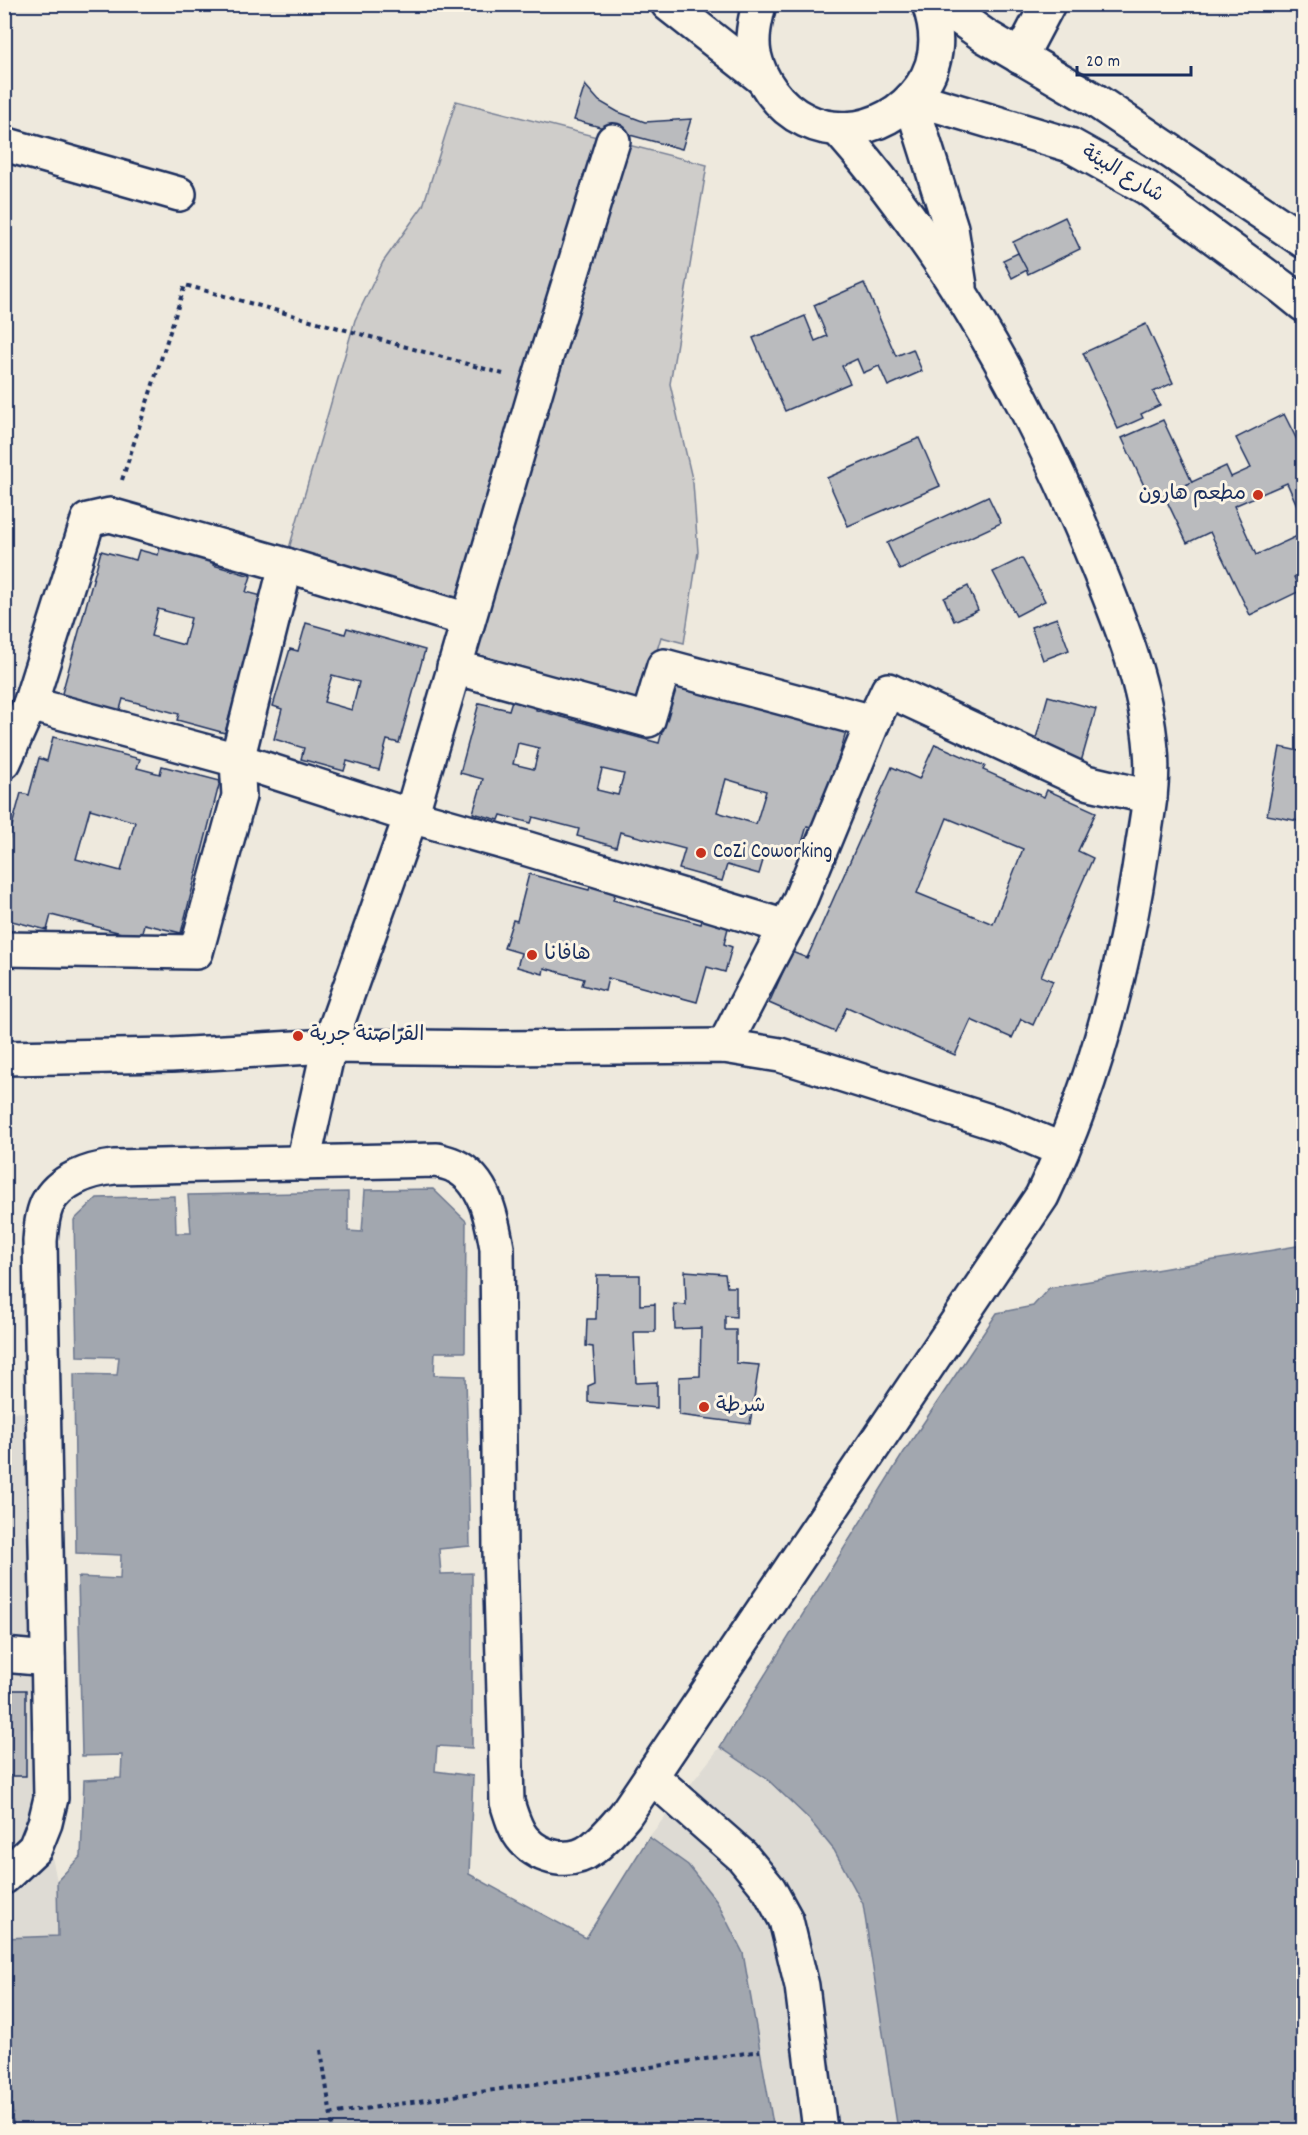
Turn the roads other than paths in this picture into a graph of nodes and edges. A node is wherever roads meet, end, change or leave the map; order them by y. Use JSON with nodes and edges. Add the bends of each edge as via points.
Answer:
{"nodes":[{"id":1,"x":668,"y":4,"type":"edge"},
{"id":2,"x":759,"y":4,"type":"edge"},
{"id":3,"x":929,"y":4,"type":"edge"},
{"id":4,"x":940,"y":4,"type":"edge"},
{"id":5,"x":1048,"y":4,"type":"edge"},
{"id":6,"x":1020,"y":57,"type":"junction"},
{"id":7,"x":762,"y":78,"type":"junction"},
{"id":8,"x":912,"y":100,"type":"junction"},
{"id":9,"x":838,"y":129,"type":"junction"},
{"id":10,"x":613,"y":141,"type":"dead end"},
{"id":11,"x":4,"y":144,"type":"edge"},
{"id":12,"x":179,"y":194,"type":"dead end"},
{"id":13,"x":1304,"y":241,"type":"edge"},
{"id":14,"x":961,"y":294,"type":"junction"},
{"id":15,"x":1304,"y":305,"type":"edge"},
{"id":16,"x":286,"y":565,"type":"junction"},
{"id":17,"x":468,"y":620,"type":"junction"},
{"id":18,"x":454,"y":667,"type":"junction"},
{"id":19,"x":30,"y":704,"type":"junction"},
{"id":20,"x":873,"y":722,"type":"junction"},
{"id":21,"x":237,"y":760,"type":"junction"},
{"id":22,"x":4,"y":762,"type":"edge"},
{"id":23,"x":1150,"y":797,"type":"junction"},
{"id":24,"x":411,"y":816,"type":"junction"},
{"id":25,"x":786,"y":927,"type":"junction"},
{"id":26,"x":4,"y":949,"type":"edge"},
{"id":27,"x":329,"y":1046,"type":"junction"},
{"id":28,"x":724,"y":1046,"type":"junction"},
{"id":29,"x":4,"y":1058,"type":"edge"},
{"id":30,"x":1062,"y":1150,"type":"junction"},
{"id":31,"x":303,"y":1163,"type":"junction"},
{"id":32,"x":4,"y":1655,"type":"edge"},
{"id":33,"x":48,"y":1659,"type":"junction"},
{"id":34,"x":651,"y":1776,"type":"junction"},
{"id":35,"x":4,"y":1877,"type":"edge"},
{"id":36,"x":820,"y":2130,"type":"edge"}],
"edges":[{"from":1,"to":7,"type":"street"},
{"from":2,"to":7,"type":"street","via":[[753,28],[754,54]]},
{"from":3,"to":8,"type":"street","via":[[935,21],[936,50],[928,78]]},
{"from":4,"to":6,"type":"street"},
{"from":5,"to":6,"type":"street"},
{"from":6,"to":13,"type":"street","via":[[1096,101]]},
{"from":7,"to":9,"type":"street","via":[[780,104],[807,122]]},
{"from":8,"to":9,"type":"street","via":[[890,118],[865,128]]},
{"from":8,"to":14,"type":"street","via":[[951,228]]},
{"from":8,"to":15,"type":"street","name":"شارع البيئة","via":[[1070,145],[1147,188]]},
{"from":9,"to":14,"type":"street","via":[[876,172]]},
{"from":10,"to":17,"type":"street"},
{"from":11,"to":12,"type":"street"},
{"from":14,"to":23,"type":"street","via":[[1017,390],[1079,519],[1125,634],[1152,751]]},
{"from":16,"to":17,"type":"street"},
{"from":16,"to":19,"type":"street","via":[[110,515],[88,520]]},
{"from":16,"to":21,"type":"street"},
{"from":17,"to":18,"type":"street"},
{"from":18,"to":20,"type":"street","via":[[648,720],[664,666]]},
{"from":18,"to":24,"type":"street"},
{"from":19,"to":21,"type":"street"},
{"from":19,"to":22,"type":"street"},
{"from":20,"to":23,"type":"street","via":[[888,690],[1086,782]]},
{"from":20,"to":25,"type":"street"},
{"from":21,"to":24,"type":"street"},
{"from":21,"to":26,"type":"street","via":[[239,796],[196,952]]},
{"from":23,"to":30,"type":"street","via":[[1137,883],[1104,1027]]},
{"from":24,"to":25,"type":"street"},
{"from":24,"to":27,"type":"street"},
{"from":25,"to":28,"type":"street"},
{"from":27,"to":28,"type":"street"},
{"from":27,"to":29,"type":"street","via":[[171,1055]]},
{"from":27,"to":31,"type":"street"},
{"from":28,"to":30,"type":"street","via":[[780,1055],[1005,1126]]},
{"from":30,"to":34,"type":"street","via":[[1042,1196]]},
{"from":31,"to":33,"type":"street","via":[[96,1169],[60,1188],[48,1204],[40,1241]]},
{"from":31,"to":34,"type":"street","via":[[437,1160],[456,1166],[471,1177],[492,1217],[497,1248],[506,1782],[507,1802],[523,1839],[554,1858],[573,1858],[591,1850],[625,1815]]},
{"from":32,"to":33,"type":"street"},
{"from":33,"to":35,"type":"street","via":[[51,1798],[35,1848]]},
{"from":34,"to":36,"type":"street","via":[[742,1856],[769,1889],[786,1920],[801,1986]]}]}
